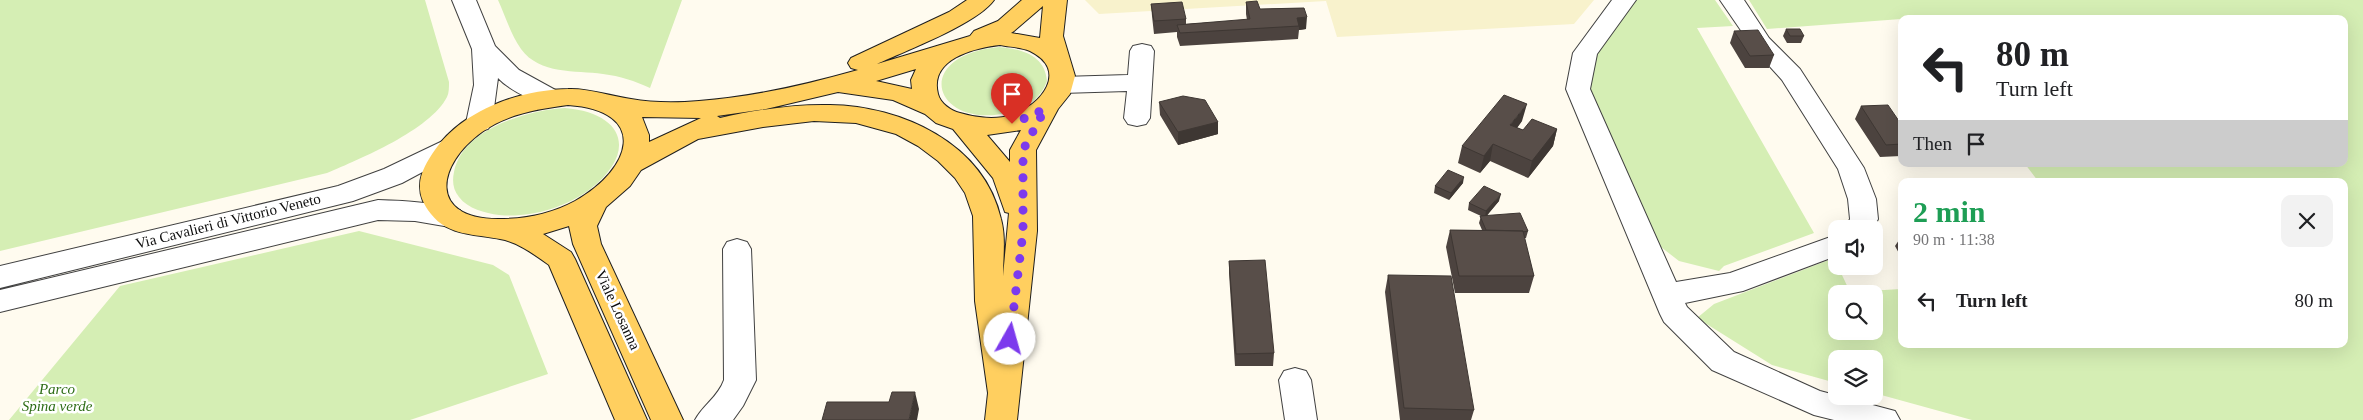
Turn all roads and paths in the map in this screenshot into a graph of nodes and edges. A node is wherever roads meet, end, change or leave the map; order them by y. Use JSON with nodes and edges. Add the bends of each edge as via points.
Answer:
{"nodes":[{"id":1,"x":464,"y":0,"type":"edge"},
{"id":2,"x":982,"y":0,"type":"edge"},
{"id":3,"x":1036,"y":0,"type":"edge"},
{"id":4,"x":1055,"y":0,"type":"edge"},
{"id":5,"x":1624,"y":0,"type":"edge"},
{"id":6,"x":1732,"y":0,"type":"edge"},
{"id":7,"x":484,"y":48,"type":"junction"},
{"id":8,"x":954,"y":49,"type":"junction"},
{"id":9,"x":1142,"y":51,"type":"dead end"},
{"id":10,"x":1062,"y":79,"type":"junction"},
{"id":11,"x":1139,"y":84,"type":"junction"},
{"id":12,"x":813,"y":90,"type":"junction"},
{"id":13,"x":550,"y":98,"type":"junction"},
{"id":14,"x":782,"y":98,"type":"junction"},
{"id":15,"x":601,"y":102,"type":"junction"},
{"id":16,"x":751,"y":105,"type":"junction"},
{"id":17,"x":932,"y":108,"type":"junction"},
{"id":18,"x":1045,"y":109,"type":"junction"},
{"id":19,"x":1137,"y":118,"type":"dead end"},
{"id":20,"x":479,"y":123,"type":"junction"},
{"id":21,"x":963,"y":124,"type":"junction"},
{"id":22,"x":696,"y":131,"type":"junction"},
{"id":23,"x":450,"y":147,"type":"junction"},
{"id":24,"x":632,"y":163,"type":"junction"},
{"id":25,"x":596,"y":200,"type":"junction"},
{"id":26,"x":450,"y":217,"type":"junction"},
{"id":27,"x":1863,"y":220,"type":"edge"},
{"id":28,"x":504,"y":230,"type":"junction"},
{"id":29,"x":1023,"y":232,"type":"junction"},
{"id":30,"x":1828,"y":248,"type":"edge"},
{"id":31,"x":737,"y":249,"type":"dead end"},
{"id":32,"x":0,"y":277,"type":"edge"},
{"id":33,"x":1667,"y":296,"type":"junction"},
{"id":34,"x":0,"y":301,"type":"edge"},
{"id":35,"x":1295,"y":380,"type":"dead end"},
{"id":36,"x":1003,"y":407,"type":"edge"},
{"id":37,"x":631,"y":420,"type":"edge"},
{"id":38,"x":667,"y":420,"type":"edge"},
{"id":39,"x":711,"y":420,"type":"edge"},
{"id":40,"x":1301,"y":420,"type":"edge"},
{"id":41,"x":1884,"y":420,"type":"edge"}],
"edges":[{"from":1,"to":7,"type":"street"},
{"from":2,"to":14,"type":"main road","via":[[957,17]]},
{"from":3,"to":8,"type":"main road","via":[[1006,26]]},
{"from":4,"to":10,"type":"main road","via":[[1051,36]]},
{"from":5,"to":33,"type":"street","via":[[1585,53],[1578,90]]},
{"from":6,"to":27,"type":"street","via":[[1761,43],[1791,75],[1851,168],[1862,199]]},
{"from":7,"to":13,"type":"street","via":[[510,76]]},
{"from":7,"to":20,"type":"street","via":[[486,85]]},
{"from":8,"to":10,"type":"main road","via":[[986,39],[1025,41],[1054,57]]},
{"from":8,"to":12,"type":"main road"},
{"from":8,"to":17,"type":"main road","via":[[938,58],[926,74],[924,92]]},
{"from":9,"to":11,"type":"street"},
{"from":10,"to":11,"type":"street"},
{"from":10,"to":18,"type":"main road","via":[[1053,102]]},
{"from":11,"to":19,"type":"street"},
{"from":12,"to":14,"type":"main road"},
{"from":12,"to":17,"type":"main road","via":[[870,87],[913,96]]},
{"from":13,"to":15,"type":"main road","name":"Via Cavalieri di Vittorio Veneto"},
{"from":13,"to":20,"type":"main road","name":"Via Cavalieri di Vittorio Veneto","via":[[513,107]]},
{"from":14,"to":16,"type":"main road"},
{"from":15,"to":16,"type":"main road","via":[[653,110]]},
{"from":15,"to":24,"type":"main road","name":"Via Cavalieri di Vittorio Veneto","via":[[624,113],[636,130],[638,140]]},
{"from":16,"to":22,"type":"main road"},
{"from":17,"to":21,"type":"main road"},
{"from":18,"to":21,"type":"main road","via":[[1025,120],[1006,125]]},
{"from":18,"to":29,"type":"main road","via":[[1023,150]]},
{"from":20,"to":23,"type":"main road","name":"Via Cavalieri di Vittorio Veneto"},
{"from":21,"to":29,"type":"main road","via":[[1006,175]]},
{"from":22,"to":24,"type":"main road","via":[[670,141]]},
{"from":22,"to":36,"type":"main road","via":[[769,118],[832,113],[899,125],[939,146],[969,175],[987,217],[990,290]]},
{"from":23,"to":26,"type":"main road","name":"Via Cavalieri di Vittorio Veneto","via":[[434,172],[432,185],[440,208]]},
{"from":23,"to":32,"type":"street","name":"Via Cavalieri di Vittorio Veneto","via":[[393,176],[343,194]]},
{"from":24,"to":25,"type":"main road","name":"Via Cavalieri di Vittorio Veneto","via":[[624,176]]},
{"from":25,"to":28,"type":"main road","name":"Via Cavalieri di Vittorio Veneto","via":[[580,210],[543,224]]},
{"from":25,"to":38,"type":"main road","name":"Viale Losanna","via":[[583,226],[587,244]]},
{"from":26,"to":28,"type":"main road","name":"Via Cavalieri di Vittorio Veneto","via":[[474,227]]},
{"from":26,"to":34,"type":"street","name":"Via Cavalieri di Vittorio Veneto","via":[[415,211],[378,210]]},
{"from":28,"to":37,"type":"main road","name":"Viale Losanna","via":[[538,242],[561,259]]},
{"from":29,"to":36,"type":"main road"},
{"from":30,"to":33,"type":"street","via":[[1733,283]]},
{"from":31,"to":39,"type":"street","via":[[740,380],[727,406]]},
{"from":33,"to":41,"type":"street","via":[[1675,314],[1723,361],[1814,402]]},
{"from":35,"to":40,"type":"street"}]}
